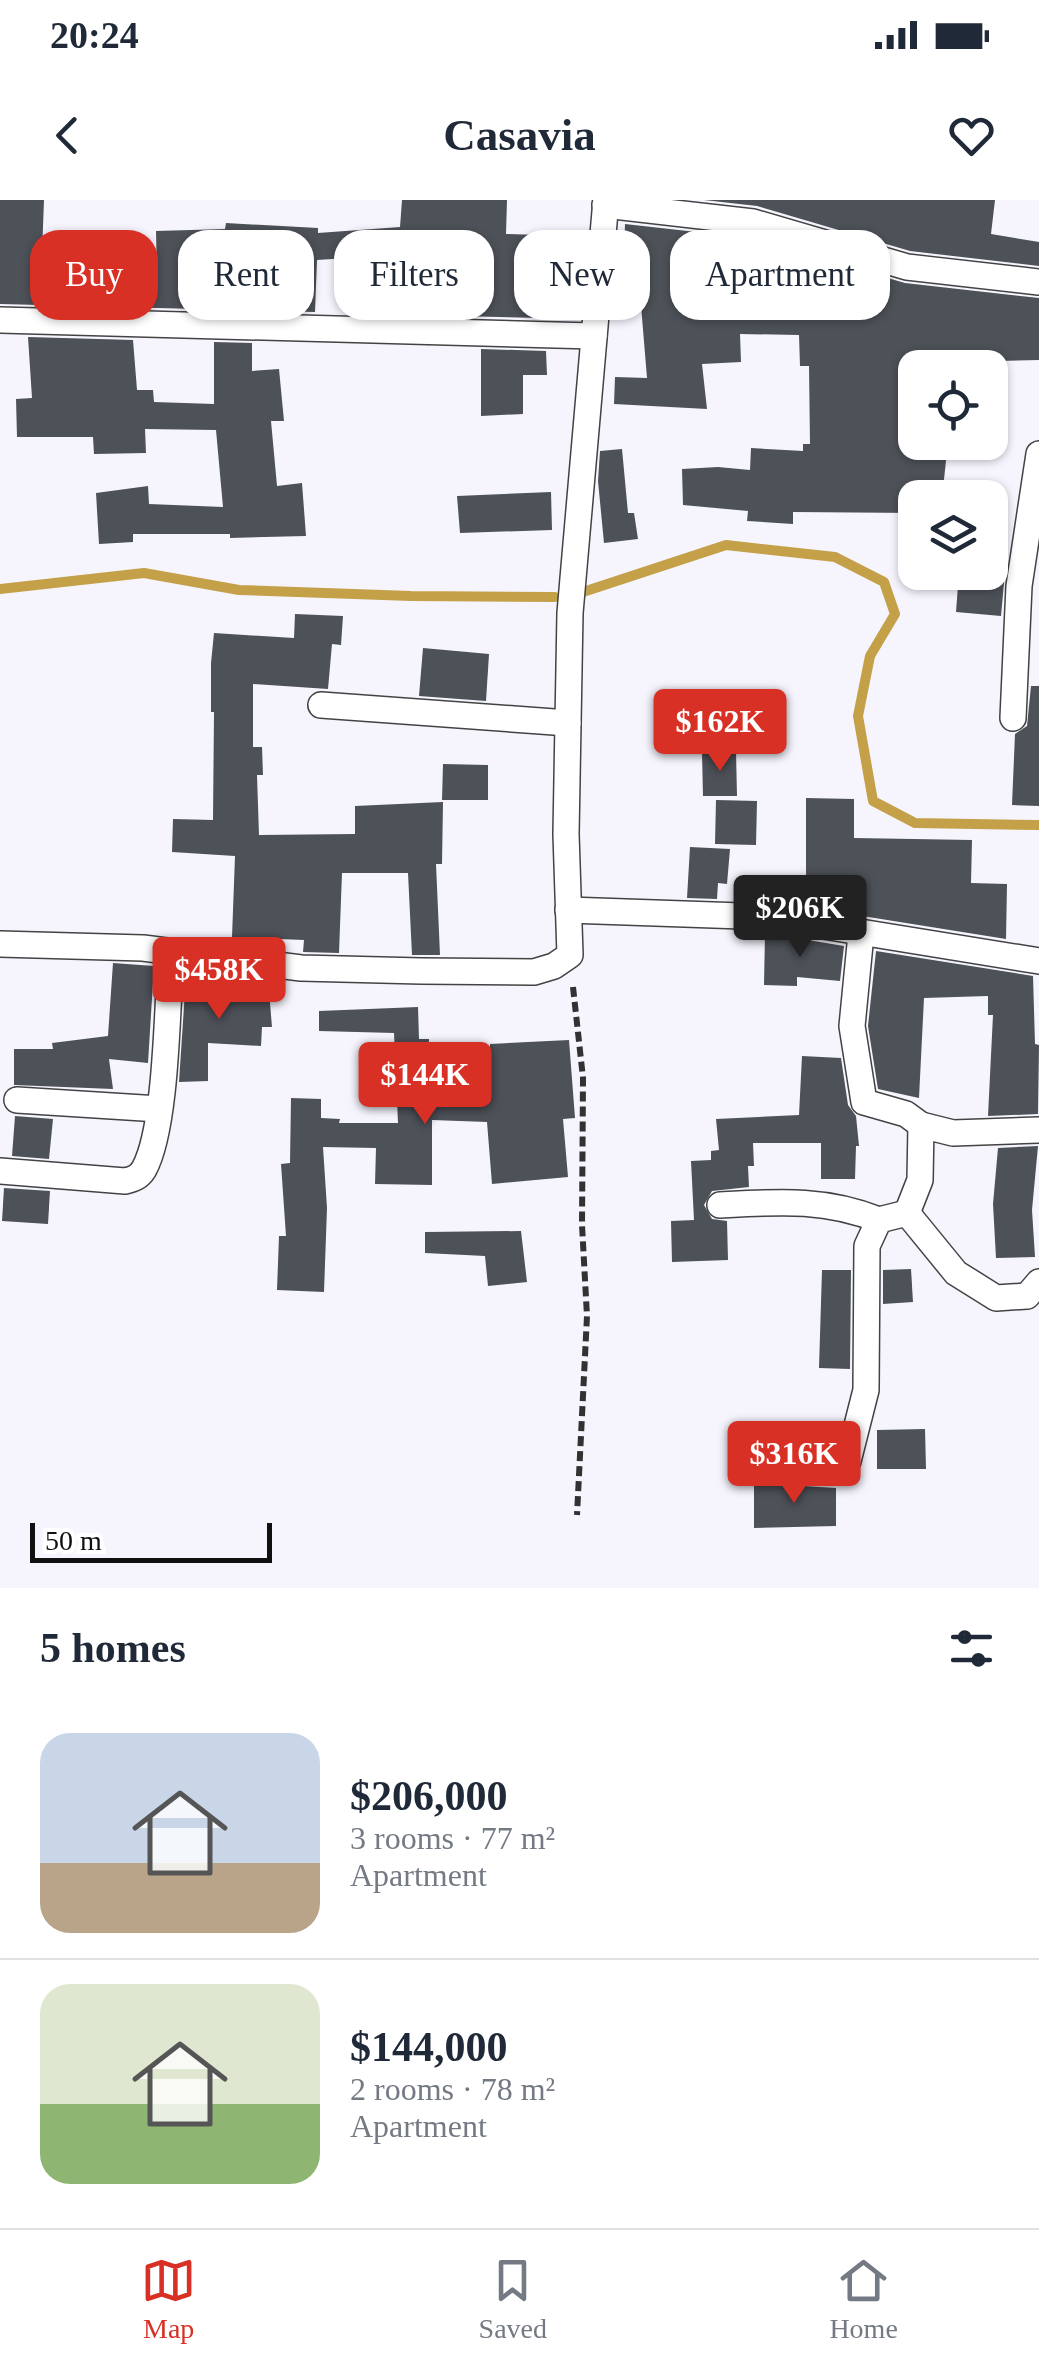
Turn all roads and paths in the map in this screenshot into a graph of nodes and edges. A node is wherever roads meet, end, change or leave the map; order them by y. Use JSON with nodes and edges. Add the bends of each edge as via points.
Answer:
{"nodes":[{"id":1,"x":605,"y":203,"type":"edge"},
{"id":2,"x":1039,"y":282,"type":"edge"},
{"id":3,"x":0,"y":320,"type":"edge"},
{"id":4,"x":594,"y":336,"type":"junction"},
{"id":5,"x":1039,"y":454,"type":"edge"},
{"id":6,"x":322,"y":705,"type":"dead end"},
{"id":7,"x":1013,"y":718,"type":"dead end"},
{"id":8,"x":568,"y":723,"type":"junction"},
{"id":9,"x":568,"y":910,"type":"junction"},
{"id":10,"x":861,"y":934,"type":"junction"},
{"id":11,"x":0,"y":944,"type":"edge"},
{"id":12,"x":171,"y":953,"type":"junction"},
{"id":13,"x":570,"y":955,"type":"junction"},
{"id":14,"x":1039,"y":961,"type":"edge"},
{"id":15,"x":17,"y":1100,"type":"dead end"},
{"id":16,"x":159,"y":1109,"type":"junction"},
{"id":17,"x":920,"y":1125,"type":"junction"},
{"id":18,"x":1039,"y":1130,"type":"edge"},
{"id":19,"x":0,"y":1171,"type":"edge"},
{"id":20,"x":720,"y":1206,"type":"dead end"},
{"id":21,"x":907,"y":1213,"type":"junction"},
{"id":22,"x":879,"y":1220,"type":"junction"},
{"id":23,"x":1039,"y":1282,"type":"edge"},
{"id":24,"x":848,"y":1461,"type":"dead end"},
{"id":25,"x":577,"y":1515,"type":"dead end"}],
"edges":[{"from":1,"to":2,"type":"street","via":[[753,222],[907,267]]},
{"from":1,"to":4,"type":"street"},
{"from":3,"to":4,"type":"street"},
{"from":4,"to":8,"type":"street","via":[[570,613]]},
{"from":5,"to":7,"type":"street","via":[[1019,586]]},
{"from":6,"to":8,"type":"street"},
{"from":8,"to":9,"type":"street"},
{"from":9,"to":10,"type":"street","via":[[768,917]]},
{"from":9,"to":13,"type":"street"},
{"from":10,"to":14,"type":"street"},
{"from":10,"to":17,"type":"street","via":[[852,1026],[864,1102]]},
{"from":11,"to":12,"type":"street"},
{"from":12,"to":13,"type":"street","via":[[301,968],[534,972]]},
{"from":12,"to":16,"type":"street"},
{"from":13,"to":25,"type":"path","via":[[583,1078],[587,1316]]},
{"from":15,"to":16,"type":"street"},
{"from":16,"to":19,"type":"street","via":[[137,1178]]},
{"from":17,"to":18,"type":"street","via":[[953,1133]]},
{"from":17,"to":21,"type":"street","via":[[920,1180]]},
{"from":20,"to":22,"type":"street","via":[[846,1207]]},
{"from":21,"to":22,"type":"street"},
{"from":21,"to":23,"type":"street","via":[[956,1273],[996,1298],[1027,1296]]},
{"from":22,"to":24,"type":"street","via":[[867,1246],[866,1390]]}]}
